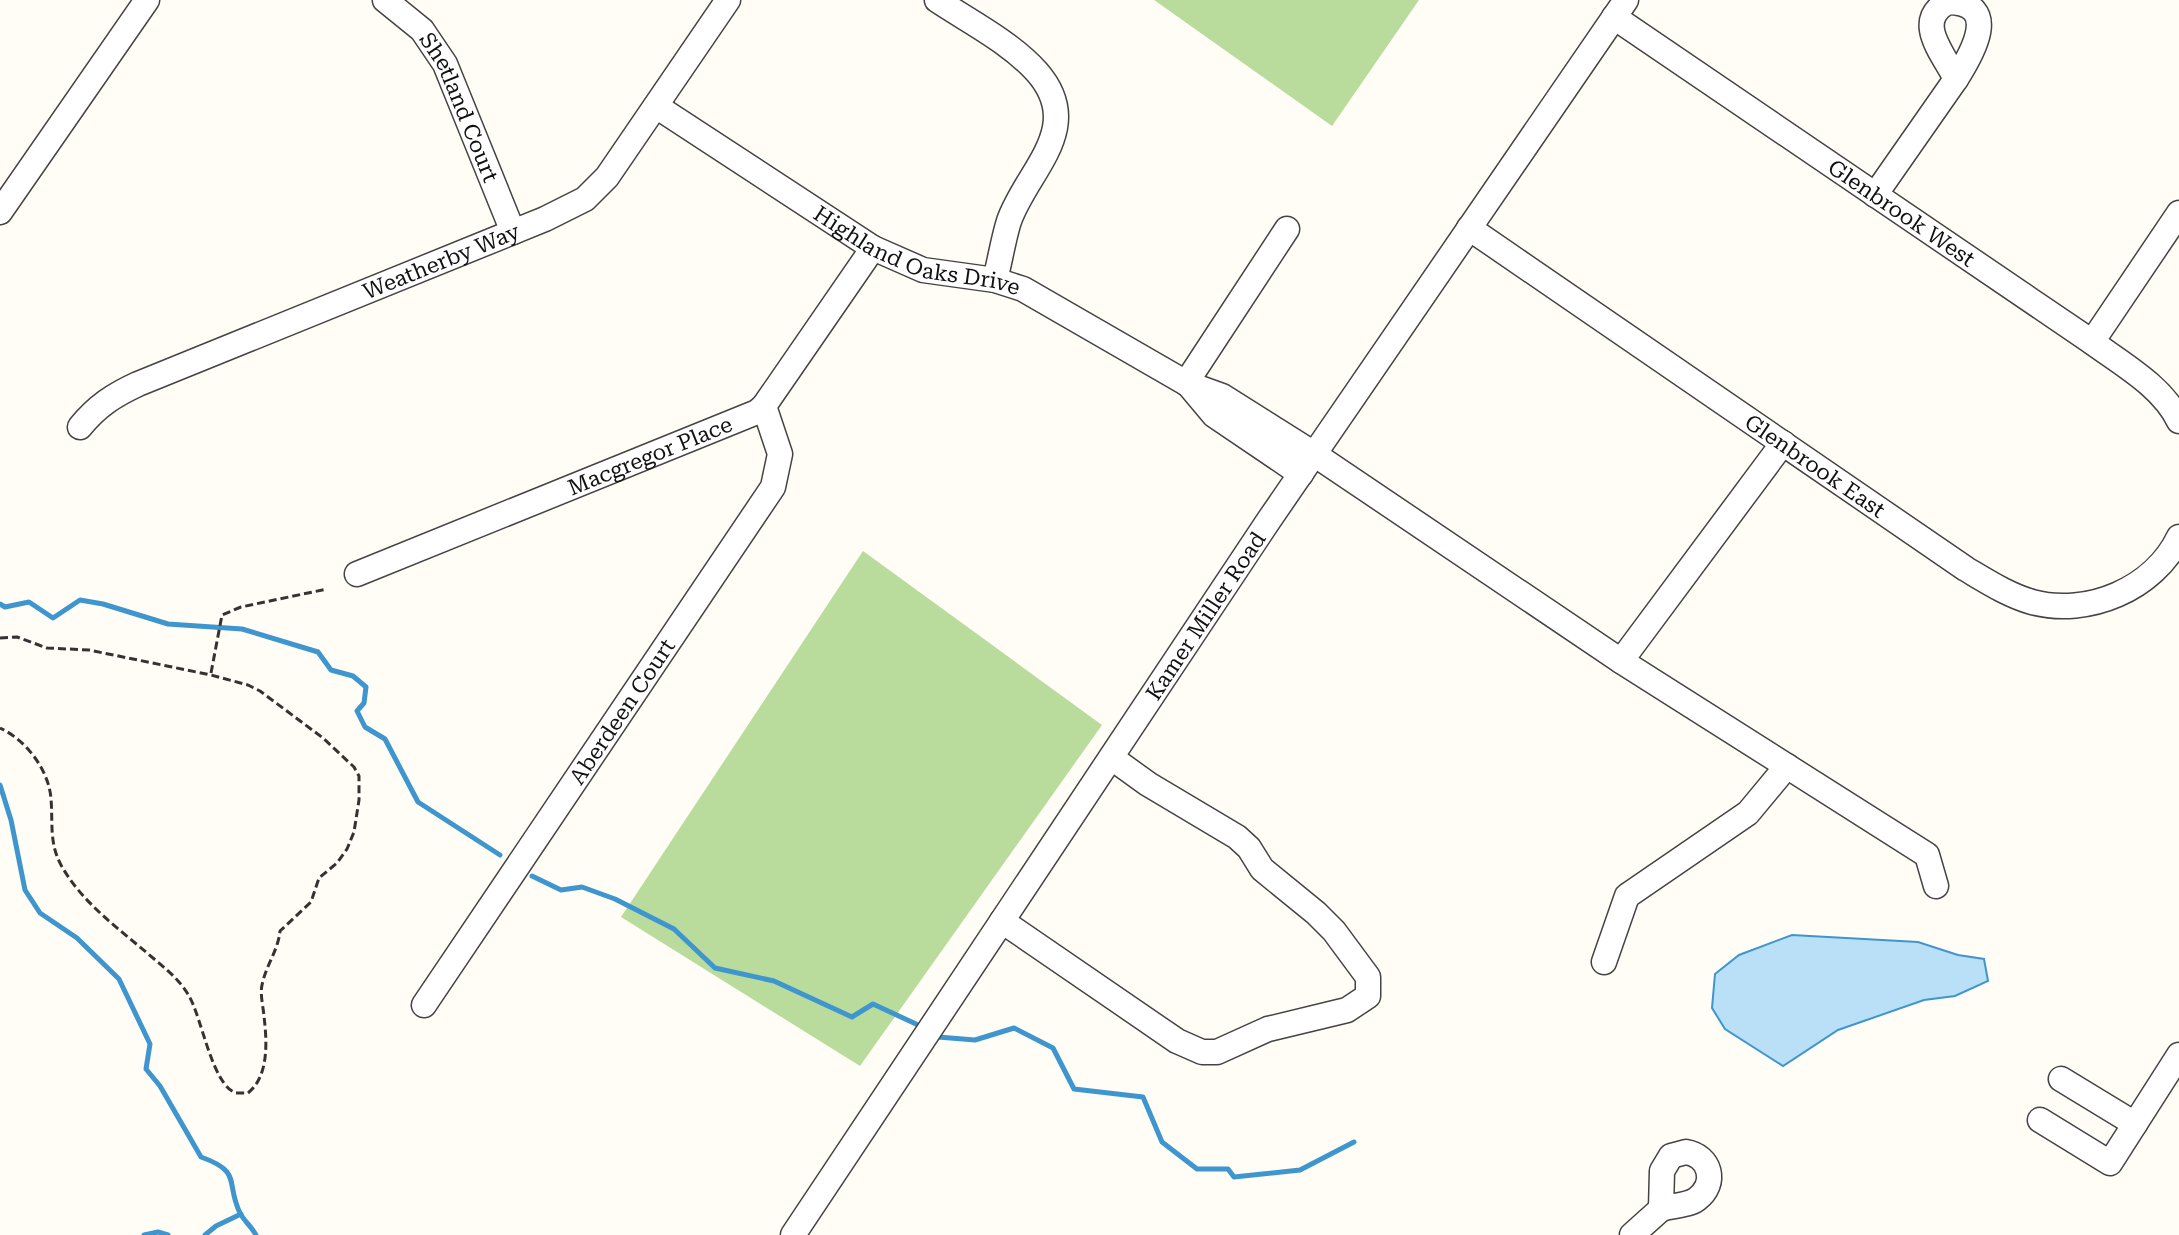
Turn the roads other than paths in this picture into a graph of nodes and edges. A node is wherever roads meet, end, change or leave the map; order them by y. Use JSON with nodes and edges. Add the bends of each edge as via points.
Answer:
{"nodes":[{"id":1,"x":147,"y":0,"type":"edge"},
{"id":2,"x":385,"y":0,"type":"edge"},
{"id":3,"x":728,"y":0,"type":"edge"},
{"id":4,"x":937,"y":0,"type":"edge"},
{"id":5,"x":1620,"y":8,"type":"edge"},
{"id":6,"x":1956,"y":79,"type":"dead end"},
{"id":7,"x":656,"y":106,"type":"junction"},
{"id":8,"x":1875,"y":195,"type":"junction"},
{"id":9,"x":0,"y":212,"type":"edge"},
{"id":10,"x":2179,"y":213,"type":"edge"},
{"id":11,"x":1469,"y":228,"type":"junction"},
{"id":12,"x":1287,"y":229,"type":"dead end"},
{"id":13,"x":513,"y":232,"type":"junction"},
{"id":14,"x":873,"y":248,"type":"junction"},
{"id":15,"x":995,"y":280,"type":"junction"},
{"id":16,"x":2092,"y":342,"type":"junction"},
{"id":17,"x":1186,"y":383,"type":"junction"},
{"id":18,"x":764,"y":406,"type":"junction"},
{"id":19,"x":2179,"y":421,"type":"edge"},
{"id":20,"x":80,"y":427,"type":"dead end"},
{"id":21,"x":1783,"y":443,"type":"junction"},
{"id":22,"x":1308,"y":464,"type":"junction"},
{"id":23,"x":2177,"y":541,"type":"edge"},
{"id":24,"x":357,"y":574,"type":"dead end"},
{"id":25,"x":1621,"y":661,"type":"junction"},
{"id":26,"x":1112,"y":758,"type":"junction"},
{"id":27,"x":1787,"y":766,"type":"junction"},
{"id":28,"x":1936,"y":886,"type":"dead end"},
{"id":29,"x":1002,"y":921,"type":"junction"},
{"id":30,"x":1604,"y":962,"type":"dead end"},
{"id":31,"x":424,"y":1005,"type":"dead end"},
{"id":32,"x":2179,"y":1055,"type":"edge"},
{"id":33,"x":2061,"y":1079,"type":"dead end"},
{"id":34,"x":2040,"y":1120,"type":"dead end"},
{"id":35,"x":2135,"y":1124,"type":"junction"},
{"id":36,"x":1661,"y":1209,"type":"dead end"},
{"id":37,"x":793,"y":1235,"type":"edge"},
{"id":38,"x":1632,"y":1235,"type":"edge"}],
"edges":[{"from":1,"to":9,"type":"street"},
{"from":2,"to":13,"type":"street","name":"Shetland Court","via":[[422,30],[445,64]]},
{"from":3,"to":7,"type":"street","name":"Weatherby Way"},
{"from":4,"to":15,"type":"street","via":[[1026,62],[1052,99],[1051,147],[1009,220]]},
{"from":5,"to":8,"type":"street","name":"Glenbrook West"},
{"from":5,"to":11,"type":"street","name":"Kamer Miller Road"},
{"from":6,"to":8,"type":"street"},
{"from":7,"to":13,"type":"street","name":"Weatherby Way","via":[[607,177],[585,199]]},
{"from":7,"to":14,"type":"street","name":"Highland Oaks Drive"},
{"from":8,"to":16,"type":"street","name":"Glenbrook West"},
{"from":10,"to":16,"type":"street"},
{"from":11,"to":21,"type":"street","name":"Glenbrook East"},
{"from":11,"to":22,"type":"street","name":"Kamer Miller Road"},
{"from":12,"to":17,"type":"street"},
{"from":13,"to":20,"type":"street","name":"Weatherby Way","via":[[138,384],[110,397]]},
{"from":14,"to":15,"type":"street","name":"Highland Oaks Drive","via":[[923,270]]},
{"from":14,"to":18,"type":"street","name":"Macgregor Place"},
{"from":15,"to":17,"type":"street","name":"Highland Oaks Drive","via":[[1023,289]]},
{"from":16,"to":19,"type":"street","name":"Glenbrook West","via":[[2155,390]]},
{"from":17,"to":22,"type":"street","name":"Highland Oaks Drive","via":[[1214,415]]},
{"from":18,"to":24,"type":"street","name":"Macgregor Place"},
{"from":18,"to":31,"type":"street","name":"Aberdeen Court","via":[[780,454],[773,487]]},
{"from":21,"to":23,"type":"street","name":"Glenbrook East","via":[[1977,576],[2035,602],[2064,606],[2105,600],[2138,584]]},
{"from":21,"to":25,"type":"street"},
{"from":22,"to":25,"type":"street","name":"Highland Oaks Drive"},
{"from":22,"to":26,"type":"street","name":"Kamer Miller Road"},
{"from":25,"to":27,"type":"street","name":"Highland Oaks Drive"},
{"from":26,"to":29,"type":"street","name":"Kamer Miller Road"},
{"from":26,"to":29,"type":"street","via":[[1249,848],[1262,869],[1334,931],[1368,977],[1368,996],[1347,1010],[1268,1029],[1217,1052],[1202,1052],[1177,1041]]},
{"from":27,"to":28,"type":"street","name":"Highland Oaks Drive","via":[[1927,855]]},
{"from":27,"to":30,"type":"street","via":[[1748,813],[1627,896]]},
{"from":29,"to":37,"type":"street","name":"Kamer Miller Road"},
{"from":32,"to":35,"type":"street"},
{"from":33,"to":35,"type":"street"},
{"from":34,"to":35,"type":"street","via":[[2110,1163]]},
{"from":36,"to":38,"type":"street"}]}
